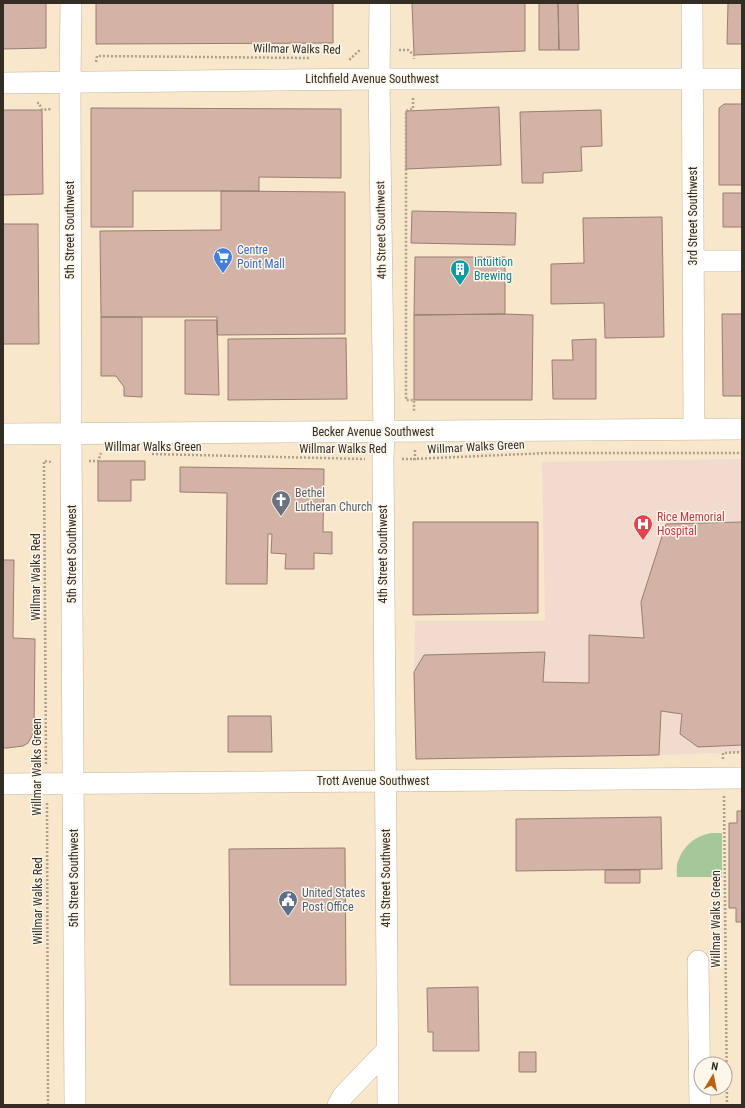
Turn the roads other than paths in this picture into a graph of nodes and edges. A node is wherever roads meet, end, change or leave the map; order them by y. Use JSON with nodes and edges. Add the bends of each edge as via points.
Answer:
{"nodes":[{"id":1,"x":71,"y":3,"type":"edge"},
{"id":2,"x":380,"y":3,"type":"edge"},
{"id":3,"x":692,"y":3,"type":"edge"},
{"id":4,"x":380,"y":79,"type":"junction"},
{"id":5,"x":693,"y":79,"type":"junction"},
{"id":6,"x":742,"y":79,"type":"edge"},
{"id":7,"x":70,"y":82,"type":"junction"},
{"id":8,"x":3,"y":83,"type":"edge"},
{"id":9,"x":693,"y":260,"type":"junction"},
{"id":10,"x":742,"y":261,"type":"edge"},
{"id":11,"x":742,"y":429,"type":"edge"},
{"id":12,"x":694,"y":430,"type":"junction"},
{"id":13,"x":384,"y":432,"type":"junction"},
{"id":14,"x":3,"y":434,"type":"edge"},
{"id":15,"x":71,"y":434,"type":"junction"},
{"id":16,"x":733,"y":778,"type":"edge"},
{"id":17,"x":385,"y":781,"type":"junction"},
{"id":18,"x":3,"y":784,"type":"edge"},
{"id":19,"x":74,"y":784,"type":"junction"},
{"id":20,"x":698,"y":961,"type":"dead end"},
{"id":21,"x":387,"y":1050,"type":"junction"},
{"id":22,"x":75,"y":1105,"type":"edge"},
{"id":23,"x":338,"y":1105,"type":"edge"},
{"id":24,"x":388,"y":1105,"type":"edge"},
{"id":25,"x":700,"y":1105,"type":"edge"}],
"edges":[{"from":1,"to":7,"type":"street","name":"5th Street Southwest"},
{"from":2,"to":4,"type":"street","name":"4th Street Southwest"},
{"from":3,"to":5,"type":"street","name":"3rd Street Southwest"},
{"from":4,"to":5,"type":"street","name":"Litchfield Avenue Southwest"},
{"from":4,"to":7,"type":"street","name":"Litchfield Avenue Southwest"},
{"from":4,"to":13,"type":"street","name":"4th Street Southwest"},
{"from":5,"to":6,"type":"street","name":"Litchfield Avenue Southwest"},
{"from":5,"to":9,"type":"street","name":"3rd Street Southwest"},
{"from":7,"to":8,"type":"street","name":"Litchfield Avenue Southwest"},
{"from":7,"to":15,"type":"street","name":"5th Street Southwest"},
{"from":9,"to":10,"type":"street"},
{"from":9,"to":12,"type":"street","name":"3rd Street Southwest"},
{"from":11,"to":12,"type":"street","name":"Becker Avenue Southwest"},
{"from":12,"to":13,"type":"street","name":"Becker Avenue Southwest"},
{"from":13,"to":15,"type":"street","name":"Becker Avenue Southwest"},
{"from":13,"to":17,"type":"street","name":"4th Street Southwest"},
{"from":14,"to":15,"type":"street","name":"Becker Avenue Southwest"},
{"from":15,"to":19,"type":"street","name":"5th Street Southwest"},
{"from":16,"to":17,"type":"street","name":"Trott Avenue Southwest"},
{"from":17,"to":19,"type":"street","name":"Trott Avenue Southwest"},
{"from":17,"to":21,"type":"street","name":"4th Street Southwest"},
{"from":18,"to":19,"type":"street","name":"Trott Avenue Southwest"},
{"from":19,"to":22,"type":"street","name":"5th Street Southwest"},
{"from":20,"to":25,"type":"street"},
{"from":21,"to":23,"type":"street","via":[[343,1096]]},
{"from":21,"to":24,"type":"street","name":"4th Street Southwest"}]}
